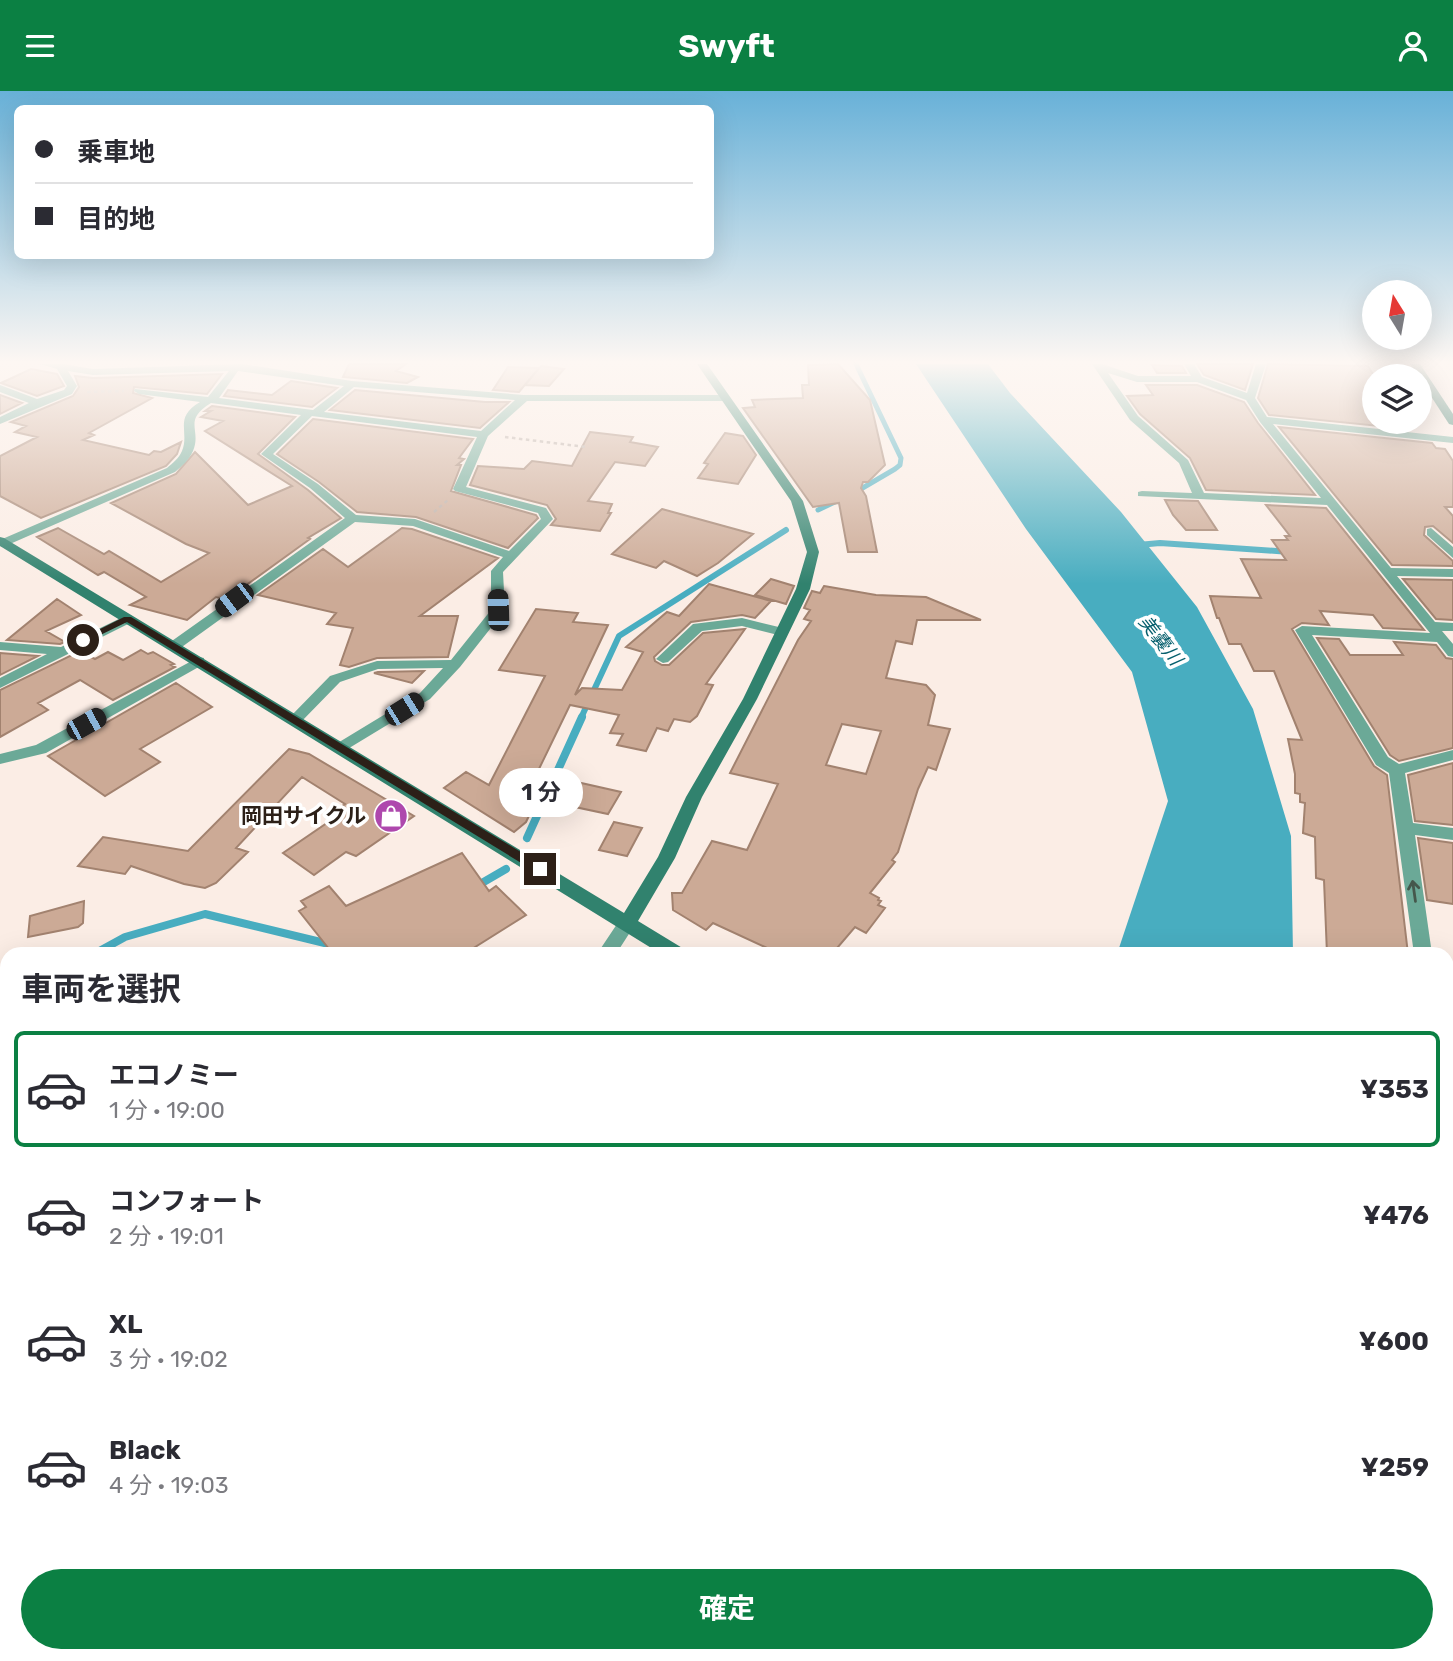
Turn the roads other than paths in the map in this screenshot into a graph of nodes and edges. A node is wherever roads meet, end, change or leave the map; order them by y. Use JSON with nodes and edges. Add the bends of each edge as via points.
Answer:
{"nodes":[{"id":1,"x":189,"y":437,"type":"edge"},
{"id":2,"x":285,"y":437,"type":"edge"},
{"id":3,"x":482,"y":437,"type":"edge"},
{"id":4,"x":752,"y":437,"type":"edge"},
{"id":5,"x":1156,"y":437,"type":"edge"},
{"id":6,"x":1279,"y":437,"type":"edge"},
{"id":7,"x":1428,"y":437,"type":"edge"},
{"id":8,"x":1453,"y":440,"type":"edge"},
{"id":9,"x":1142,"y":494,"type":"dead end"},
{"id":10,"x":1199,"y":496,"type":"junction"},
{"id":11,"x":1330,"y":502,"type":"junction"},
{"id":12,"x":353,"y":518,"type":"junction"},
{"id":13,"x":1431,"y":531,"type":"dead end"},
{"id":14,"x":1,"y":542,"type":"edge"},
{"id":15,"x":1453,"y":554,"type":"edge"},
{"id":16,"x":511,"y":556,"type":"junction"},
{"id":17,"x":1388,"y":572,"type":"junction"},
{"id":18,"x":1453,"y":573,"type":"edge"},
{"id":19,"x":127,"y":619,"type":"junction"},
{"id":20,"x":1453,"y":627,"type":"edge"},
{"id":21,"x":782,"y":632,"type":"junction"},
{"id":22,"x":1436,"y":632,"type":"junction"},
{"id":23,"x":0,"y":646,"type":"edge"},
{"id":24,"x":174,"y":646,"type":"junction"},
{"id":25,"x":61,"y":651,"type":"junction"},
{"id":26,"x":1453,"y":653,"type":"edge"},
{"id":27,"x":663,"y":659,"type":"dead end"},
{"id":28,"x":199,"y":661,"type":"junction"},
{"id":29,"x":455,"y":664,"type":"junction"},
{"id":30,"x":0,"y":684,"type":"edge"},
{"id":31,"x":295,"y":720,"type":"junction"},
{"id":32,"x":341,"y":748,"type":"junction"},
{"id":33,"x":1453,"y":755,"type":"edge"},
{"id":34,"x":0,"y":759,"type":"edge"},
{"id":35,"x":1396,"y":770,"type":"junction"},
{"id":36,"x":1405,"y":828,"type":"junction"},
{"id":37,"x":1453,"y":834,"type":"edge"},
{"id":38,"x":627,"y":923,"type":"junction"},
{"id":39,"x":611,"y":947,"type":"edge"},
{"id":40,"x":666,"y":947,"type":"edge"},
{"id":41,"x":1422,"y":947,"type":"edge"}],
"edges":[{"from":1,"to":14,"type":"street","via":[[186,459],[171,470]]},
{"from":2,"to":12,"type":"street","via":[[266,454]]},
{"from":3,"to":16,"type":"street","via":[[459,489],[542,510],[547,519]]},
{"from":4,"to":21,"type":"street","via":[[797,501],[813,552],[803,589]]},
{"from":5,"to":10,"type":"street","via":[[1185,462]]},
{"from":6,"to":11,"type":"street"},
{"from":7,"to":8,"type":"street"},
{"from":9,"to":10,"type":"street"},
{"from":10,"to":11,"type":"street"},
{"from":11,"to":17,"type":"street"},
{"from":12,"to":16,"type":"street","via":[[415,523]]},
{"from":12,"to":24,"type":"street"},
{"from":13,"to":15,"type":"street"},
{"from":14,"to":19,"type":"street"},
{"from":16,"to":29,"type":"street","via":[[496,571],[498,610]]},
{"from":17,"to":18,"type":"street"},
{"from":17,"to":22,"type":"street"},
{"from":19,"to":24,"type":"street"},
{"from":19,"to":25,"type":"street"},
{"from":20,"to":22,"type":"street"},
{"from":21,"to":27,"type":"street","via":[[742,622],[698,627]]},
{"from":21,"to":38,"type":"street"},
{"from":22,"to":26,"type":"street"},
{"from":22,"to":35,"type":"street","via":[[1302,630],[1382,761]]},
{"from":23,"to":25,"type":"street"},
{"from":24,"to":28,"type":"street"},
{"from":25,"to":30,"type":"street"},
{"from":28,"to":31,"type":"street"},
{"from":28,"to":34,"type":"street","via":[[41,749]]},
{"from":29,"to":31,"type":"street","via":[[377,665],[345,676],[335,680]]},
{"from":29,"to":32,"type":"street","via":[[425,696]]},
{"from":31,"to":32,"type":"street"},
{"from":32,"to":38,"type":"street"},
{"from":33,"to":35,"type":"street"},
{"from":35,"to":36,"type":"street"},
{"from":36,"to":37,"type":"street"},
{"from":41,"to":36,"type":"street","one_way":true},
{"from":38,"to":39,"type":"street"},
{"from":38,"to":40,"type":"street"}]}
